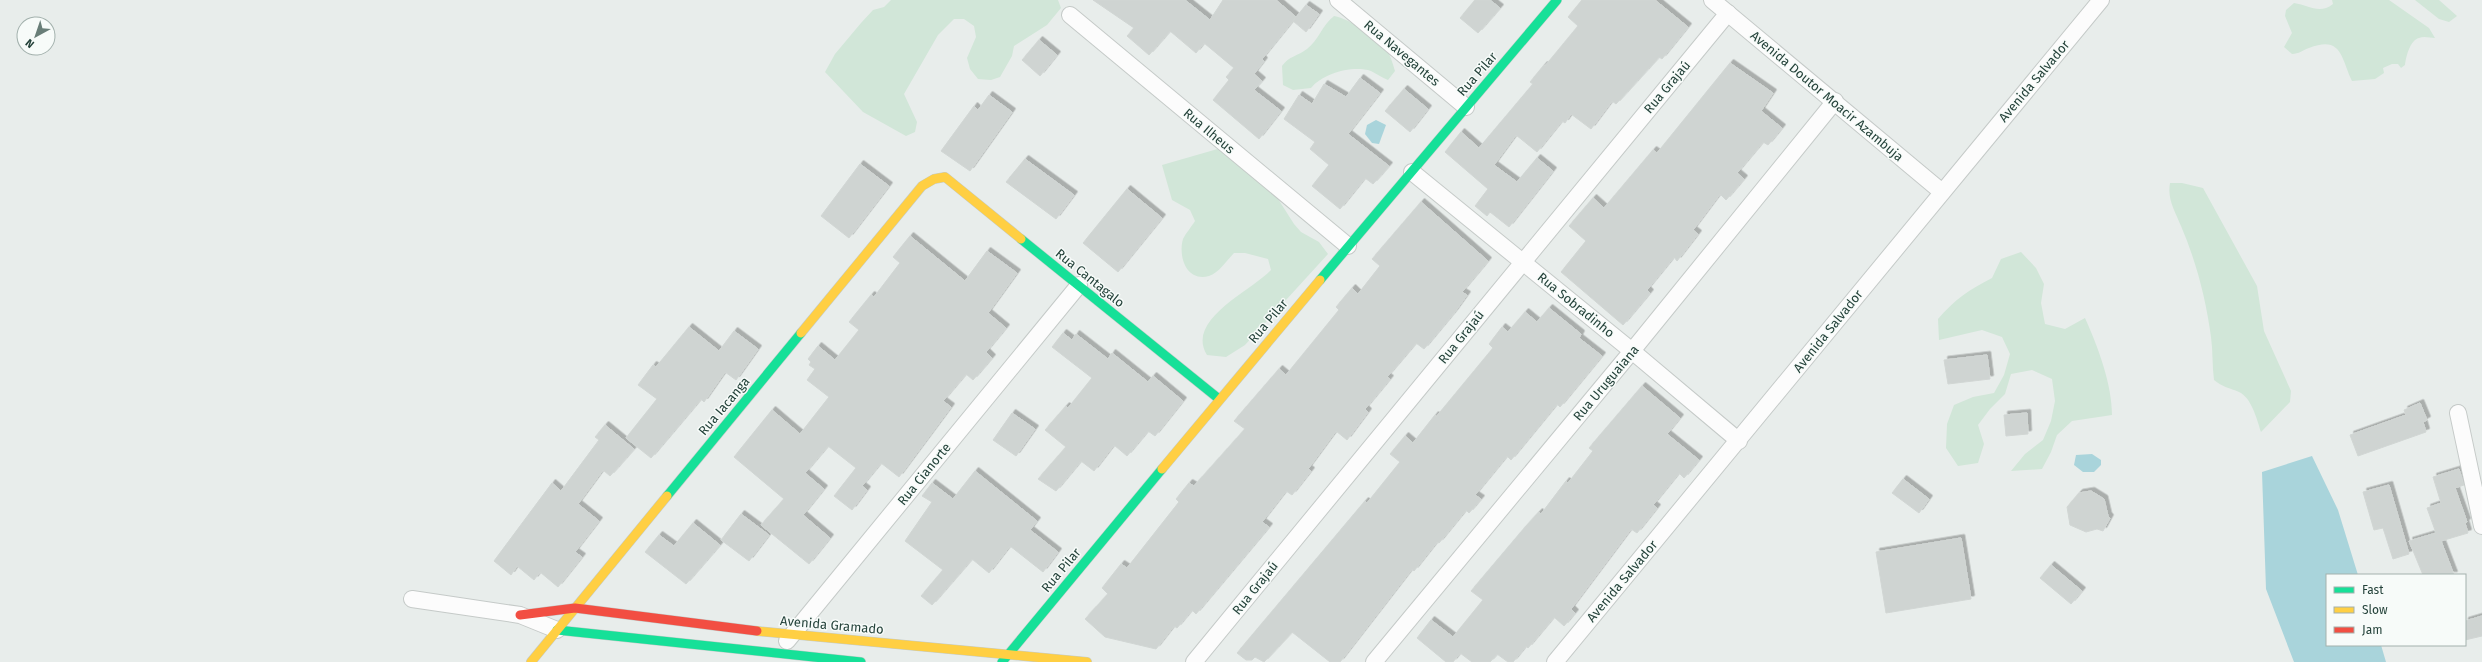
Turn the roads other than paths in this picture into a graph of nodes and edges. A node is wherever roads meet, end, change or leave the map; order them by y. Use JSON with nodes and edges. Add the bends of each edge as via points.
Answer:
{"nodes":[{"id":1,"x":1338,"y":0,"type":"edge"},
{"id":2,"x":1557,"y":0,"type":"edge"},
{"id":3,"x":1712,"y":0,"type":"edge"},
{"id":4,"x":2101,"y":0,"type":"edge"},
{"id":5,"x":1728,"y":13,"type":"junction"},
{"id":6,"x":1070,"y":15,"type":"dead end"},
{"id":7,"x":1835,"y":101,"type":"junction"},
{"id":8,"x":1466,"y":107,"type":"junction"},
{"id":9,"x":1412,"y":172,"type":"junction"},
{"id":10,"x":945,"y":177,"type":"joint"},
{"id":11,"x":1942,"y":192,"type":"junction"},
{"id":12,"x":1348,"y":246,"type":"junction"},
{"id":13,"x":1523,"y":261,"type":"junction"},
{"id":14,"x":1078,"y":285,"type":"junction"},
{"id":15,"x":1632,"y":351,"type":"junction"},
{"id":16,"x":1219,"y":399,"type":"junction"},
{"id":17,"x":2458,"y":413,"type":"dead end"},
{"id":18,"x":1739,"y":441,"type":"junction"},
{"id":19,"x":2482,"y":526,"type":"edge"},
{"id":20,"x":412,"y":599,"type":"dead end"},
{"id":21,"x":574,"y":608,"type":"junction"},
{"id":22,"x":520,"y":616,"type":"junction"},
{"id":23,"x":557,"y":630,"type":"junction"},
{"id":24,"x":792,"y":635,"type":"junction"},
{"id":25,"x":1008,"y":653,"type":"junction"},
{"id":26,"x":773,"y":658,"type":"edge"},
{"id":27,"x":531,"y":662,"type":"edge"},
{"id":28,"x":861,"y":662,"type":"edge"},
{"id":29,"x":1002,"y":662,"type":"edge"},
{"id":30,"x":1087,"y":662,"type":"edge"},
{"id":31,"x":1194,"y":662,"type":"edge"},
{"id":32,"x":1374,"y":662,"type":"edge"},
{"id":33,"x":1555,"y":662,"type":"edge"}],
"edges":[{"from":1,"to":8,"type":"street","name":"Rua Navegantes"},
{"from":2,"to":8,"type":"street","name":"Rua Pilar"},
{"from":3,"to":5,"type":"street","name":"Avenida Doutor Moacir Azambuja"},
{"from":4,"to":11,"type":"street","name":"Avenida Salvador"},
{"from":5,"to":7,"type":"street","name":"Avenida Doutor Moacir Azambuja"},
{"from":5,"to":13,"type":"street","name":"Rua Grajaú"},
{"from":6,"to":12,"type":"street","name":"Rua Ilheus"},
{"from":7,"to":11,"type":"street","name":"Avenida Doutor Moacir Azambuja"},
{"from":7,"to":15,"type":"street","name":"Rua Uruguaiana"},
{"from":8,"to":9,"type":"street","name":"Rua Pilar"},
{"from":9,"to":12,"type":"street","name":"Rua Pilar"},
{"from":9,"to":13,"type":"street","name":"Rua Sobradinho"},
{"from":10,"to":14,"type":"street","name":"Rua Cantagalo"},
{"from":10,"to":21,"type":"street","name":"Rua Iacanga","via":[[934,179],[922,186]]},
{"from":11,"to":18,"type":"street","name":"Avenida Salvador"},
{"from":12,"to":16,"type":"street","name":"Rua Pilar"},
{"from":13,"to":15,"type":"street","name":"Rua Sobradinho"},
{"from":13,"to":31,"type":"street","name":"Rua Grajaú"},
{"from":14,"to":16,"type":"street","name":"Rua Cantagalo"},
{"from":14,"to":24,"type":"street","name":"Rua Cianorte"},
{"from":15,"to":18,"type":"street","name":"Rua Sobradinho"},
{"from":15,"to":32,"type":"street","name":"Rua Uruguaiana"},
{"from":16,"to":25,"type":"street","name":"Rua Pilar"},
{"from":17,"to":19,"type":"street"},
{"from":18,"to":33,"type":"street","name":"Avenida Salvador"},
{"from":20,"to":22,"type":"street"},
{"from":21,"to":22,"type":"street","name":"Avenida Gramado"},
{"from":21,"to":23,"type":"street","name":"Rua Iacanga"},
{"from":21,"to":24,"type":"street","name":"Avenida Gramado"},
{"from":22,"to":23,"type":"street"},
{"from":23,"to":26,"type":"street"},
{"from":23,"to":27,"type":"street","name":"Rua Iacanga"},
{"from":24,"to":25,"type":"street","name":"Avenida Gramado"},
{"from":24,"to":26,"type":"street","name":"Rua Cianorte"},
{"from":25,"to":29,"type":"street","name":"Rua Pilar"},
{"from":25,"to":30,"type":"street","name":"Avenida Gramado"},
{"from":26,"to":28,"type":"street"}]}
